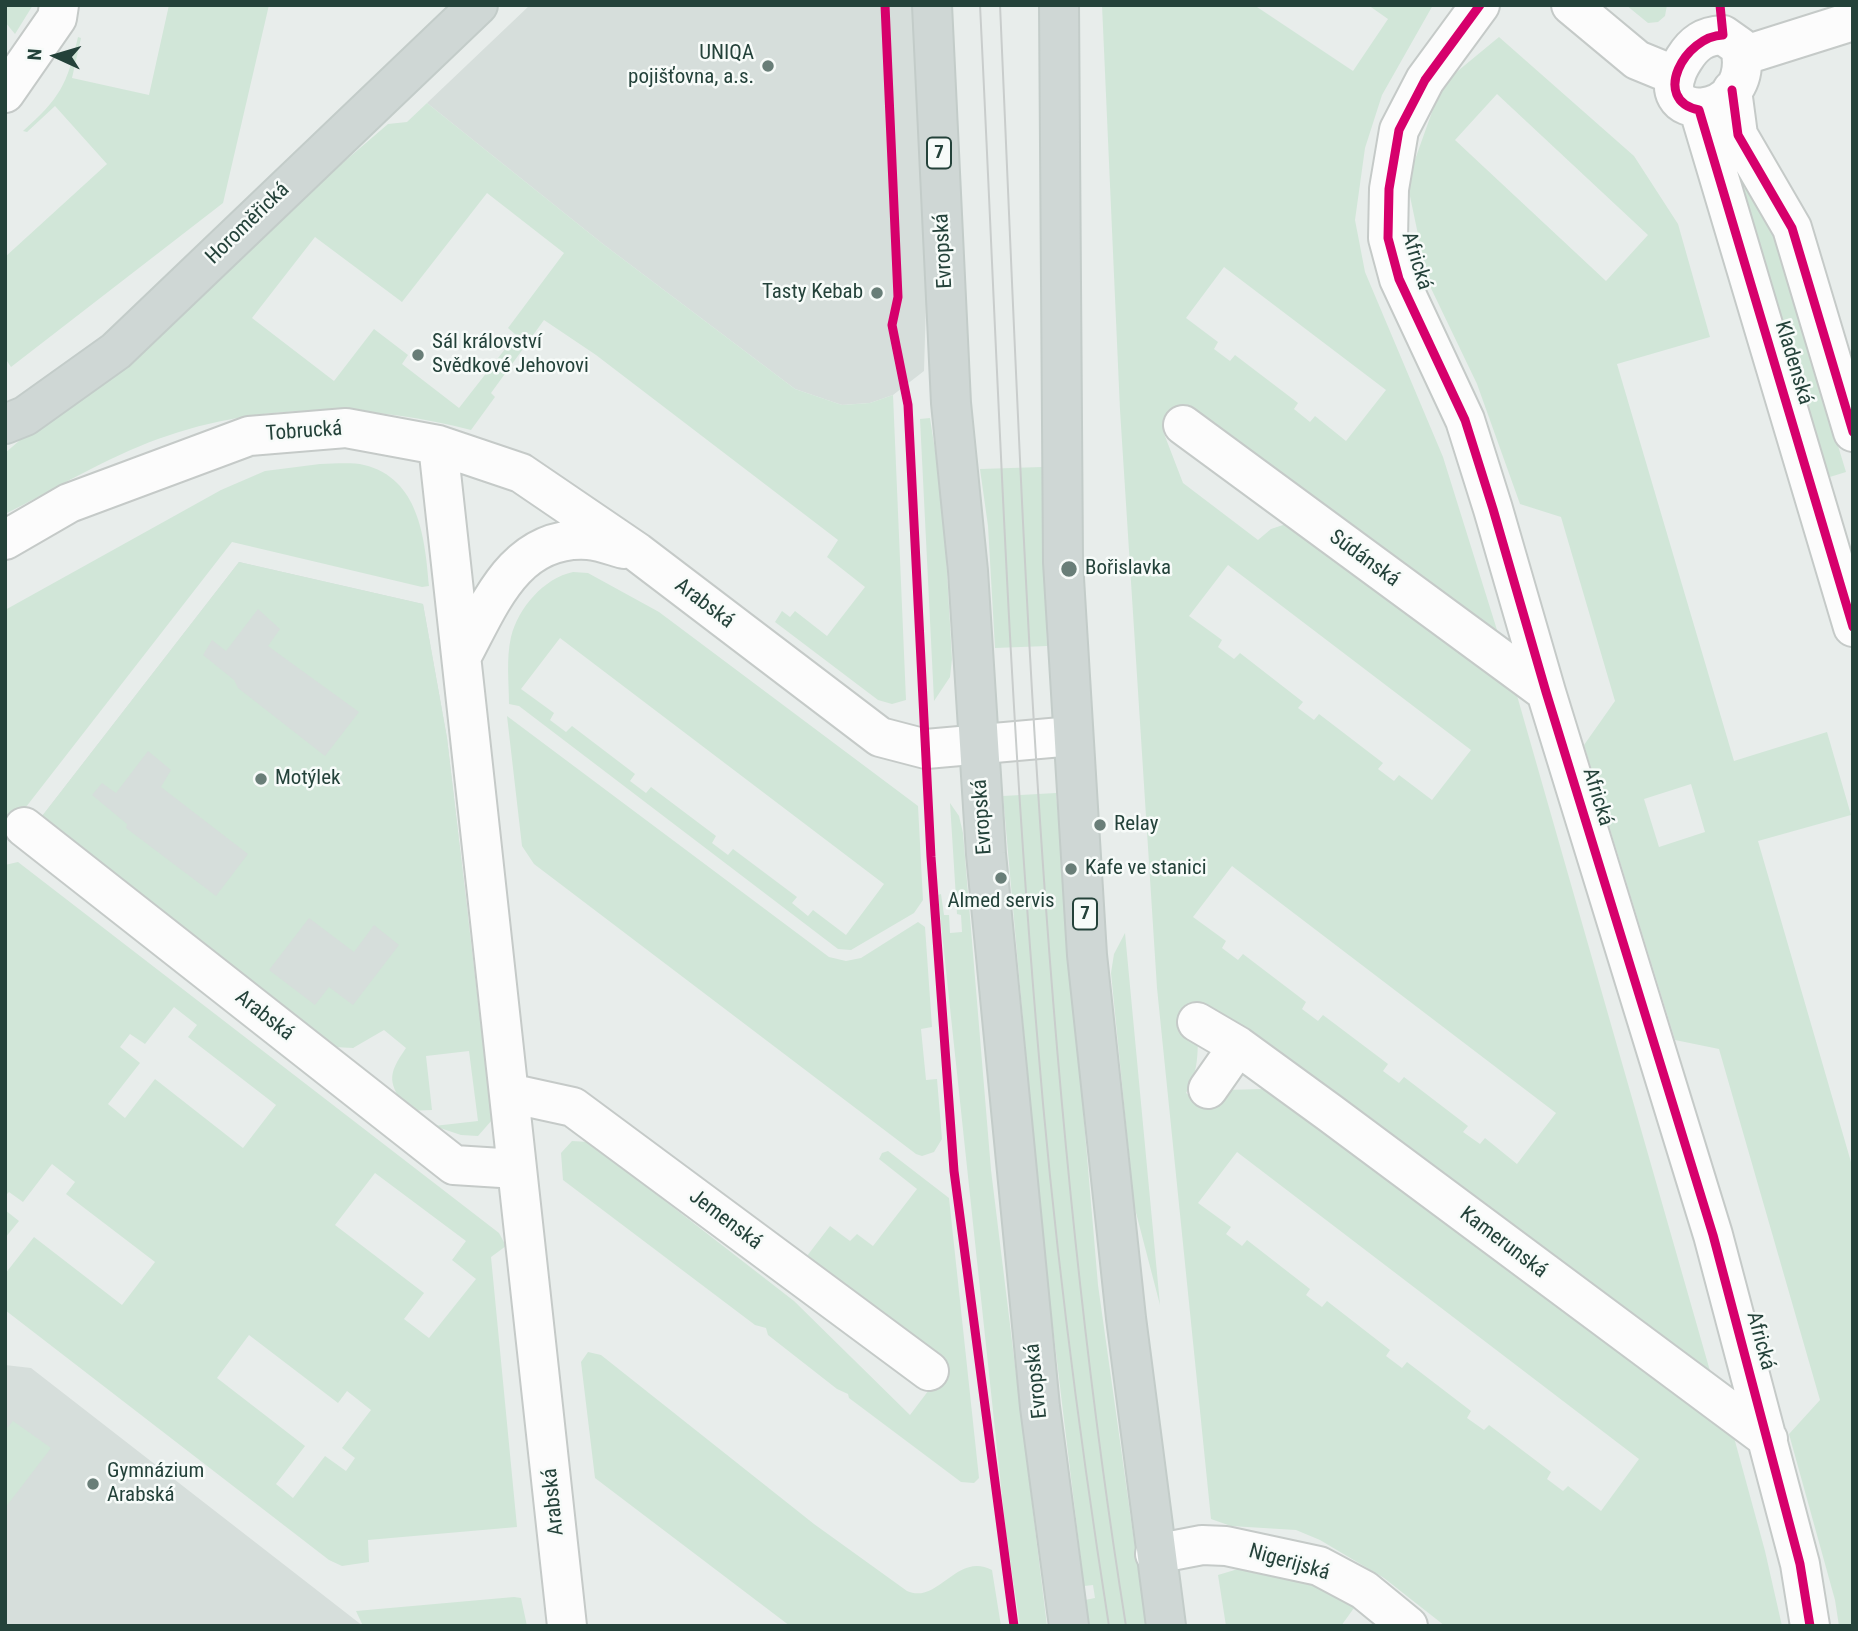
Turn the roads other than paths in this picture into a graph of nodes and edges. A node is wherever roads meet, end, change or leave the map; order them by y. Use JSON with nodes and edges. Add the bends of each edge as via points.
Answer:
{"nodes":[{"id":1,"x":59,"y":5,"type":"edge"},
{"id":2,"x":478,"y":5,"type":"edge"},
{"id":3,"x":932,"y":5,"type":"edge"},
{"id":4,"x":1059,"y":5,"type":"edge"},
{"id":5,"x":1480,"y":5,"type":"edge"},
{"id":6,"x":1571,"y":5,"type":"edge"},
{"id":7,"x":1853,"y":21,"type":"edge"},
{"id":8,"x":1729,"y":46,"type":"edge"},
{"id":9,"x":1676,"y":76,"type":"junction"},
{"id":10,"x":5,"y":93,"type":"edge"},
{"id":11,"x":1699,"y":110,"type":"junction"},
{"id":12,"x":5,"y":425,"type":"edge"},
{"id":13,"x":1183,"y":425,"type":"dead end"},
{"id":14,"x":1853,"y":432,"type":"edge"},
{"id":15,"x":438,"y":445,"type":"junction"},
{"id":16,"x":5,"y":540,"type":"edge"},
{"id":17,"x":637,"y":552,"type":"junction"},
{"id":18,"x":1853,"y":626,"type":"edge"},
{"id":19,"x":462,"y":656,"type":"junction"},
{"id":20,"x":1546,"y":692,"type":"junction"},
{"id":21,"x":1073,"y":736,"type":"junction"},
{"id":22,"x":978,"y":744,"type":"junction"},
{"id":23,"x":24,"y":827,"type":"dead end"},
{"id":24,"x":1197,"y":1022,"type":"dead end"},
{"id":25,"x":1238,"y":1046,"type":"junction"},
{"id":26,"x":1208,"y":1089,"type":"dead end"},
{"id":27,"x":509,"y":1093,"type":"junction"},
{"id":28,"x":517,"y":1169,"type":"junction"},
{"id":29,"x":929,"y":1371,"type":"dead end"},
{"id":30,"x":1768,"y":1439,"type":"junction"},
{"id":31,"x":1155,"y":1554,"type":"junction"},
{"id":32,"x":567,"y":1626,"type":"edge"},
{"id":33,"x":1069,"y":1626,"type":"edge"},
{"id":34,"x":1166,"y":1626,"type":"edge"},
{"id":35,"x":1408,"y":1626,"type":"edge"},
{"id":36,"x":1810,"y":1626,"type":"edge"}],
"edges":[{"from":1,"to":10,"type":"street","via":[[57,18]]},
{"from":2,"to":12,"type":"main road","name":"Horoměřická","via":[[116,351],[25,416]]},
{"from":3,"to":22,"type":"main road","name":"Evropská","number":"7","via":[[951,403],[968,571]]},
{"from":4,"to":21,"type":"main road","number":"7","via":[[1063,562]]},
{"from":5,"to":20,"type":"street","name":"Africká","via":[[1425,79],[1399,130],[1389,189],[1388,238],[1399,279],[1465,420]]},
{"from":6,"to":9,"type":"street","via":[[1637,60]]},
{"from":7,"to":8,"type":"street"},
{"from":8,"to":9,"type":"street","via":[[1710,36],[1694,45]]},
{"from":8,"to":11,"type":"street","via":[[1715,106]]},
{"from":8,"to":14,"type":"street","name":"Kladenská","via":[[1738,135],[1792,228]]},
{"from":9,"to":11,"type":"street","via":[[1679,99]]},
{"from":11,"to":18,"type":"street","name":"Kladenská"},
{"from":13,"to":20,"type":"street","name":"Súdánská"},
{"from":15,"to":16,"type":"street","name":"Tobrucká","via":[[346,428],[249,436],[69,503]]},
{"from":15,"to":17,"type":"street","name":"Tobrucká","via":[[521,473]]},
{"from":15,"to":19,"type":"street","name":"Arabská"},
{"from":17,"to":19,"type":"street","name":"Arabská","via":[[587,540],[538,550],[513,568],[497,590]]},
{"from":17,"to":22,"type":"street","name":"Arabská","via":[[880,737],[926,749]]},
{"from":19,"to":27,"type":"street","name":"Arabská"},
{"from":20,"to":30,"type":"street","name":"Africká","via":[[1713,1235]]},
{"from":21,"to":22,"type":"street","name":"Arabská"},
{"from":21,"to":31,"type":"main road","number":"7","via":[[1087,955]]},
{"from":22,"to":33,"type":"main road","name":"Evropská","number":"7","via":[[1013,1155]]},
{"from":23,"to":28,"type":"street","name":"Arabská","via":[[454,1164]]},
{"from":24,"to":25,"type":"street","name":"Kamerunská"},
{"from":25,"to":26,"type":"street"},
{"from":25,"to":30,"type":"street","name":"Kamerunská"},
{"from":27,"to":28,"type":"street","name":"Arabská"},
{"from":27,"to":29,"type":"street","name":"Jemenská","via":[[573,1107]]},
{"from":28,"to":32,"type":"street","name":"Arabská"},
{"from":30,"to":36,"type":"street","name":"Africká","via":[[1800,1563]]},
{"from":31,"to":34,"type":"main road","number":"7"},
{"from":31,"to":35,"type":"street","name":"Nigerijská","via":[[1202,1545],[1226,1546],[1319,1566],[1364,1590]]}]}
